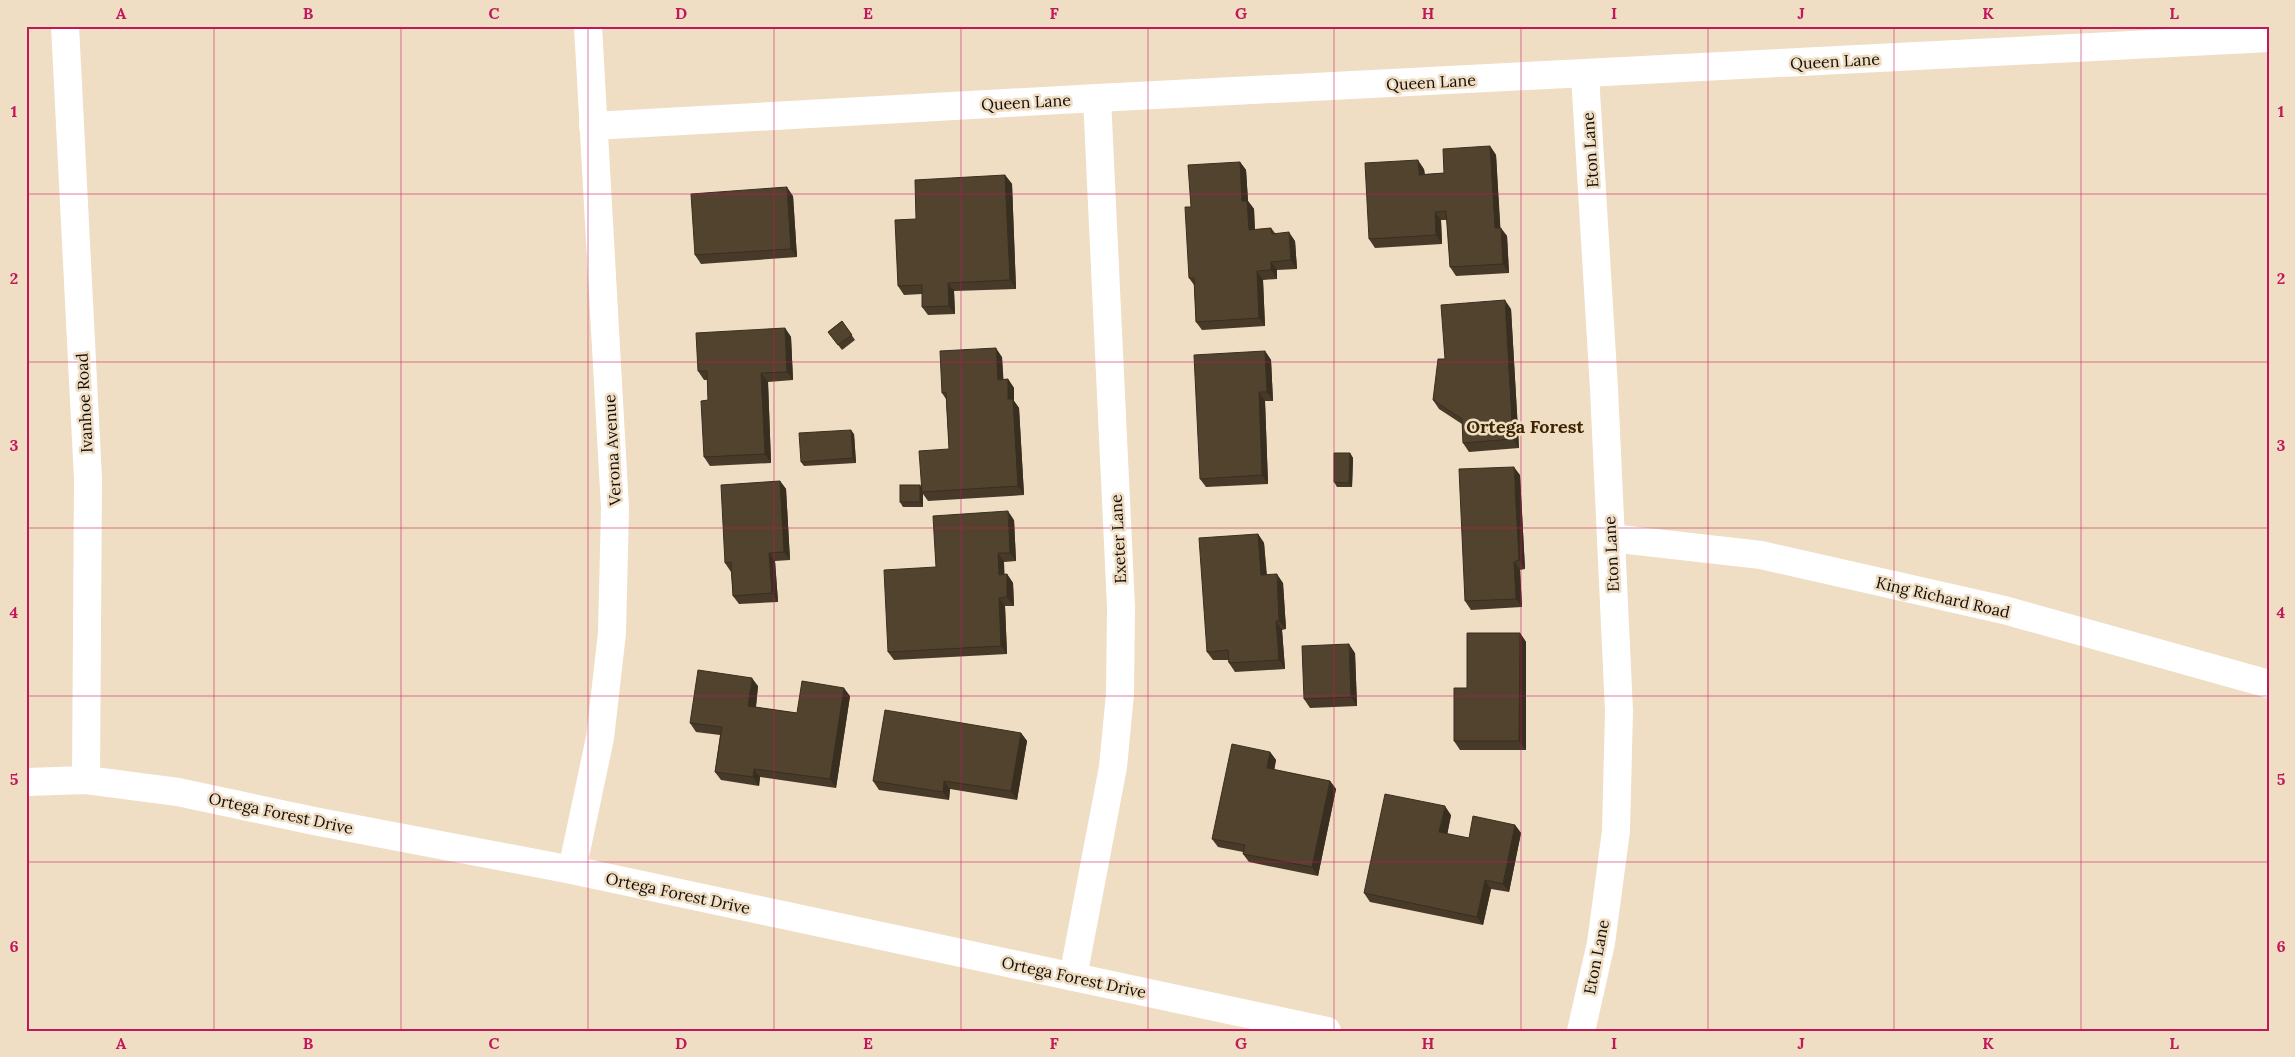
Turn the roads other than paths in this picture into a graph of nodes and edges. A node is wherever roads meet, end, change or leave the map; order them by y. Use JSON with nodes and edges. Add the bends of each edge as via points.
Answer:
{"nodes":[{"id":1,"x":65,"y":26,"type":"edge"},
{"id":2,"x":588,"y":26,"type":"edge"},
{"id":3,"x":2269,"y":38,"type":"edge"},
{"id":4,"x":1585,"y":75,"type":"junction"},
{"id":5,"x":1097,"y":98,"type":"junction"},
{"id":6,"x":593,"y":126,"type":"junction"},
{"id":7,"x":1611,"y":538,"type":"junction"},
{"id":8,"x":2269,"y":684,"type":"edge"},
{"id":9,"x":86,"y":780,"type":"junction"},
{"id":10,"x":26,"y":782,"type":"edge"},
{"id":11,"x":572,"y":870,"type":"junction"},
{"id":12,"x":1073,"y":977,"type":"junction"},
{"id":13,"x":1327,"y":1031,"type":"edge"},
{"id":14,"x":1581,"y":1031,"type":"edge"}],
"edges":[{"from":1,"to":9,"type":"street","name":"Ivanhoe Road","via":[[88,479]]},
{"from":2,"to":6,"type":"street","name":"Verona Avenue"},
{"from":3,"to":4,"type":"street","name":"Queen Lane"},
{"from":4,"to":5,"type":"street","name":"Queen Lane"},
{"from":4,"to":7,"type":"street","name":"Eton Lane"},
{"from":5,"to":6,"type":"street","name":"Queen Lane"},
{"from":5,"to":12,"type":"street","name":"Exeter Lane","via":[[1120,597],[1120,694],[1113,767]]},
{"from":6,"to":11,"type":"street","name":"Verona Avenue","via":[[615,508],[612,633],[600,738]]},
{"from":7,"to":8,"type":"street","name":"King Richard Road","via":[[1771,557],[2004,610]]},
{"from":7,"to":14,"type":"street","name":"Eton Lane","via":[[1619,711],[1616,831],[1601,944]]},
{"from":9,"to":10,"type":"street","name":"Ortega Forest Drive"},
{"from":9,"to":11,"type":"street","name":"Ortega Forest Drive","via":[[178,792]]},
{"from":11,"to":12,"type":"street","name":"Ortega Forest Drive"},
{"from":12,"to":13,"type":"street","name":"Ortega Forest Drive"}]}
